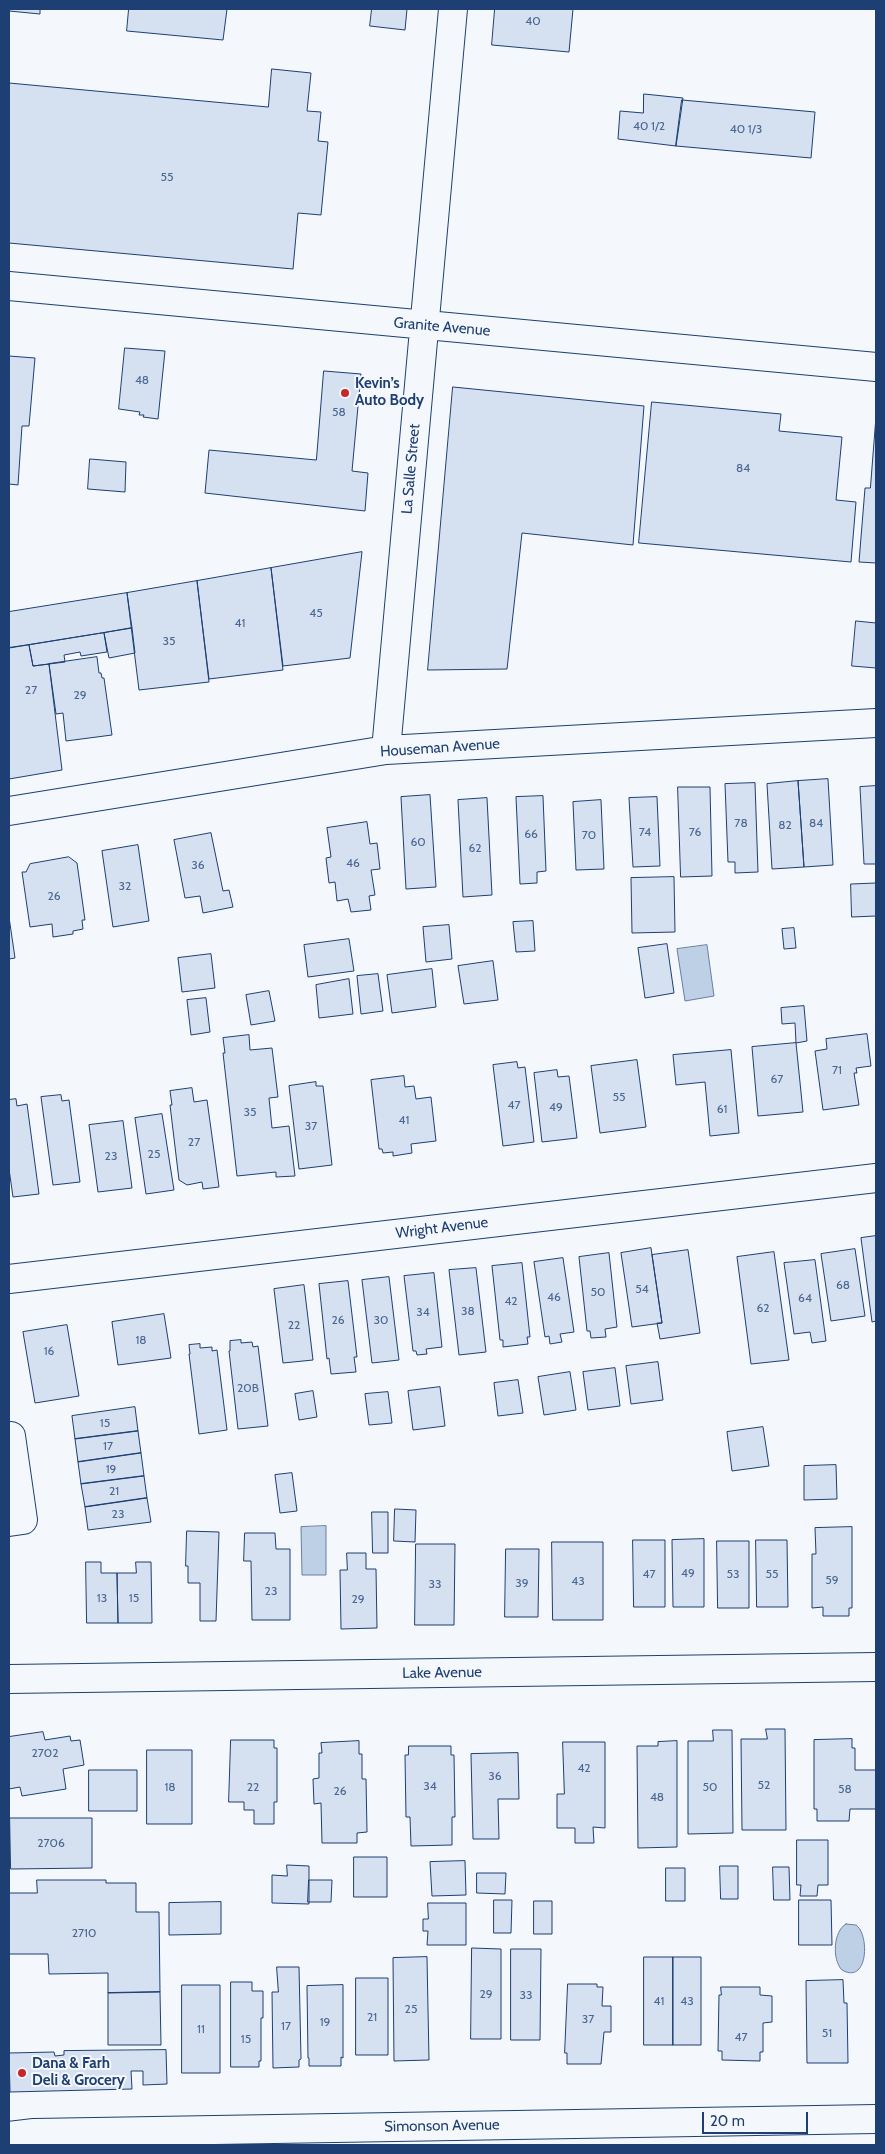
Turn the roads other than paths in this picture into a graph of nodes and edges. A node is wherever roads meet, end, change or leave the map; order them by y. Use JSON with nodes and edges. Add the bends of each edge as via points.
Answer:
{"nodes":[{"id":1,"x":453,"y":9,"type":"edge"},
{"id":2,"x":9,"y":286,"type":"edge"},
{"id":3,"x":424,"y":325,"type":"junction"},
{"id":4,"x":876,"y":367,"type":"edge"},
{"id":5,"x":876,"y":723,"type":"edge"},
{"id":6,"x":386,"y":750,"type":"junction"},
{"id":7,"x":9,"y":811,"type":"edge"},
{"id":8,"x":876,"y":1178,"type":"edge"},
{"id":9,"x":9,"y":1279,"type":"edge"},
{"id":10,"x":12,"y":1436,"type":"dead end"},
{"id":11,"x":9,"y":1522,"type":"edge"},
{"id":12,"x":876,"y":1667,"type":"edge"},
{"id":13,"x":9,"y":1679,"type":"edge"},
{"id":14,"x":876,"y":2118,"type":"edge"},
{"id":15,"x":9,"y":2136,"type":"edge"}],
"edges":[{"from":1,"to":3,"type":"street","name":"La Salle Street"},
{"from":2,"to":3,"type":"street","name":"Granite Avenue"},
{"from":3,"to":4,"type":"street","name":"Granite Avenue"},
{"from":3,"to":6,"type":"street","name":"La Salle Street"},
{"from":5,"to":6,"type":"street","name":"Houseman Avenue"},
{"from":6,"to":7,"type":"street","name":"Houseman Avenue"},
{"from":8,"to":9,"type":"street","name":"Wright Avenue"},
{"from":10,"to":11,"type":"street","via":[[23,1520]]},
{"from":12,"to":13,"type":"street","name":"Lake Avenue"},
{"from":14,"to":15,"type":"street","name":"Simonson Avenue"}]}
